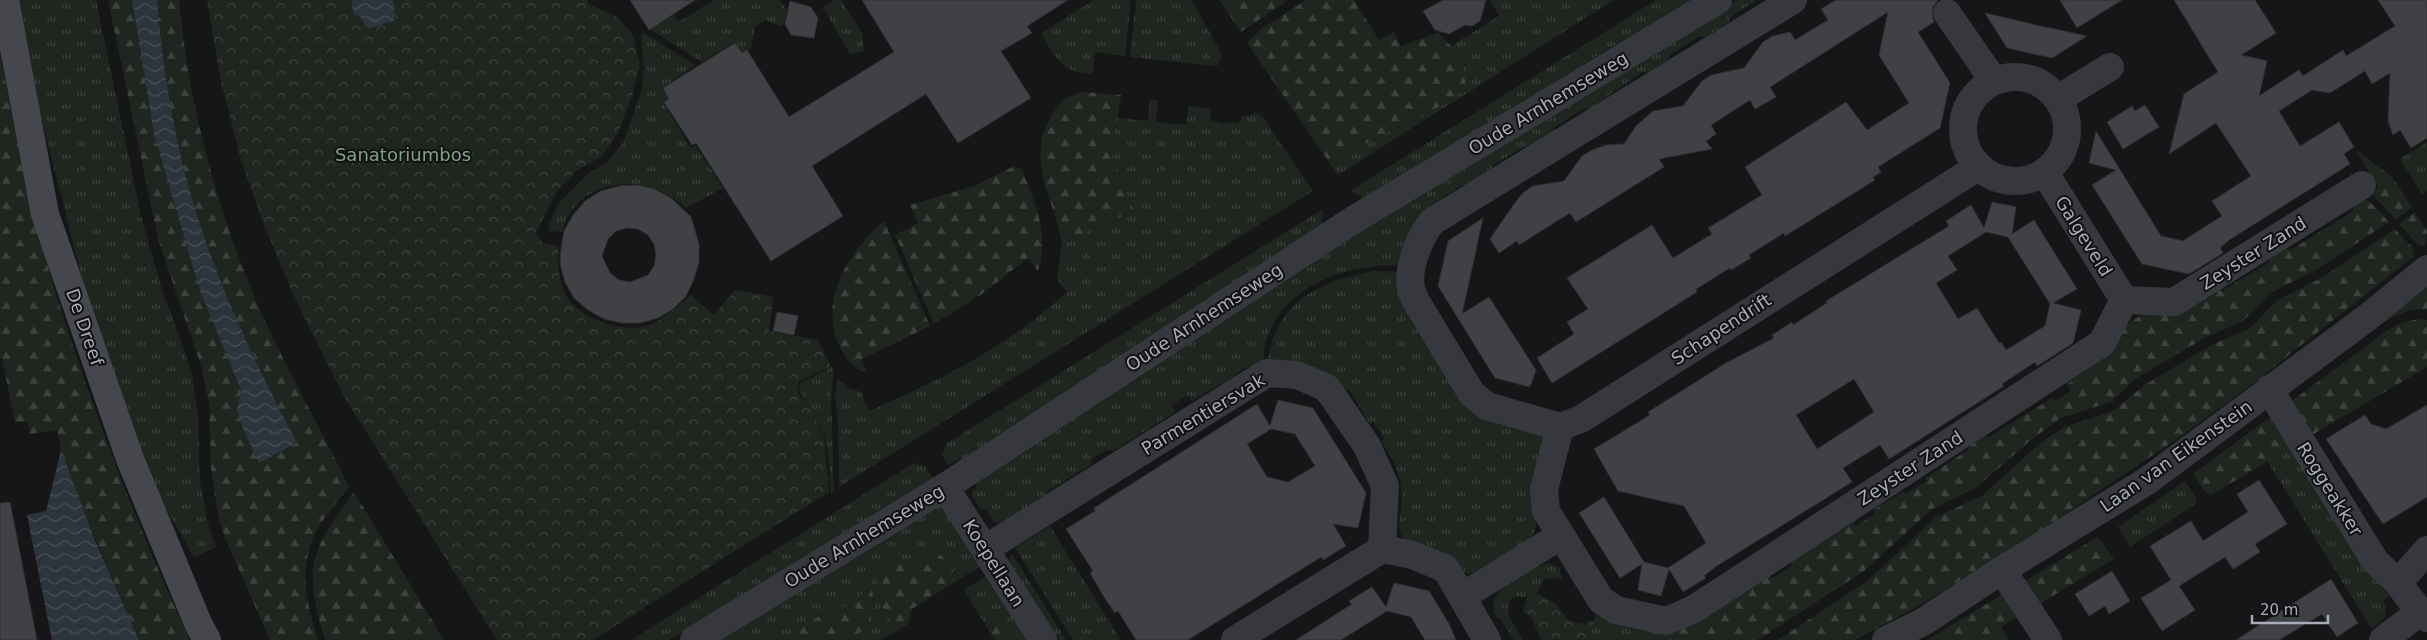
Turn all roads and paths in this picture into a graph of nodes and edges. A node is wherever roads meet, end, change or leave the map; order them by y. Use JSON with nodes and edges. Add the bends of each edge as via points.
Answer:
{"nodes":[{"id":1,"x":5,"y":0,"type":"edge"},
{"id":2,"x":1718,"y":0,"type":"edge"},
{"id":3,"x":1793,"y":0,"type":"edge"},
{"id":4,"x":1947,"y":13,"type":"dead end"},
{"id":5,"x":2110,"y":67,"type":"dead end"},
{"id":6,"x":1994,"y":81,"type":"junction"},
{"id":7,"x":2058,"y":100,"type":"junction"},
{"id":8,"x":1978,"y":167,"type":"junction"},
{"id":9,"x":2045,"y":172,"type":"junction"},
{"id":10,"x":2362,"y":185,"type":"dead end"},
{"id":11,"x":2427,"y":268,"type":"edge"},
{"id":12,"x":2124,"y":300,"type":"junction"},
{"id":13,"x":2269,"y":389,"type":"junction"},
{"id":14,"x":1560,"y":426,"type":"junction"},
{"id":15,"x":945,"y":487,"type":"junction"},
{"id":16,"x":1560,"y":536,"type":"junction"},
{"id":17,"x":985,"y":549,"type":"junction"},
{"id":18,"x":1382,"y":549,"type":"junction"},
{"id":19,"x":2427,"y":550,"type":"edge"},
{"id":20,"x":2002,"y":570,"type":"junction"},
{"id":21,"x":2398,"y":583,"type":"junction"},
{"id":22,"x":1464,"y":596,"type":"junction"},
{"id":23,"x":2423,"y":615,"type":"edge"},
{"id":24,"x":207,"y":640,"type":"edge"},
{"id":25,"x":694,"y":640,"type":"edge"},
{"id":26,"x":1043,"y":640,"type":"edge"},
{"id":27,"x":1234,"y":640,"type":"edge"},
{"id":28,"x":1487,"y":640,"type":"edge"},
{"id":29,"x":1886,"y":640,"type":"edge"},
{"id":30,"x":2048,"y":640,"type":"edge"},
{"id":31,"x":2382,"y":640,"type":"edge"}],
"edges":[{"from":1,"to":24,"type":"main road","name":"De Dreef","via":[[45,214],[130,459]]},
{"from":2,"to":15,"type":"street","name":"Oude Arnhemseweg","via":[[1350,222]]},
{"from":3,"to":14,"type":"street","via":[[1433,221],[1423,232],[1411,272],[1411,287],[1472,394],[1487,406]]},
{"from":4,"to":6,"type":"street"},
{"from":5,"to":7,"type":"street"},
{"from":6,"to":7,"type":"street","via":[[2011,77],[2029,79],[2046,87]]},
{"from":6,"to":8,"type":"street","via":[[1969,104],[1963,120],[1965,145]]},
{"from":7,"to":9,"type":"street","via":[[2065,114],[2065,147]]},
{"from":8,"to":9,"type":"street","via":[[1993,177],[2010,182],[2029,180]]},
{"from":8,"to":14,"type":"street","name":"Schapendrift","via":[[1581,419]]},
{"from":9,"to":12,"type":"street","name":"Galgeveld"},
{"from":10,"to":12,"type":"street","name":"Zeyster Zand","via":[[2174,302]]},
{"from":11,"to":13,"type":"street","name":"Laan van Eikenstein","via":[[2368,317]]},
{"from":12,"to":16,"type":"street","name":"Zeyster Zand","via":[[2102,343],[1694,609],[1666,621],[1616,610],[1601,600]]},
{"from":13,"to":20,"type":"street","name":"Laan van Eikenstein","via":[[2147,480]]},
{"from":13,"to":21,"type":"street","name":"Roggeakker","via":[[2375,561]]},
{"from":14,"to":16,"type":"street","via":[[1544,489],[1546,511]]},
{"from":15,"to":17,"type":"street","name":"Koepellaan"},
{"from":15,"to":25,"type":"street","name":"Oude Arnhemseweg"},
{"from":16,"to":22,"type":"street"},
{"from":17,"to":18,"type":"street","name":"Parmentiersvak","via":[[1267,373],[1297,375],[1327,388],[1367,446],[1385,486]]},
{"from":17,"to":26,"type":"street","name":"Koepellaan"},
{"from":18,"to":22,"type":"street","via":[[1413,554],[1446,570]]},
{"from":18,"to":27,"type":"street"},
{"from":19,"to":21,"type":"street"},
{"from":20,"to":29,"type":"street","name":"Laan van Eikenstein","via":[[1923,622]]},
{"from":20,"to":30,"type":"street"},
{"from":21,"to":23,"type":"street","name":"Roggeakker"},
{"from":22,"to":28,"type":"street"},
{"from":23,"to":31,"type":"street","name":"Roggeakker"}]}
